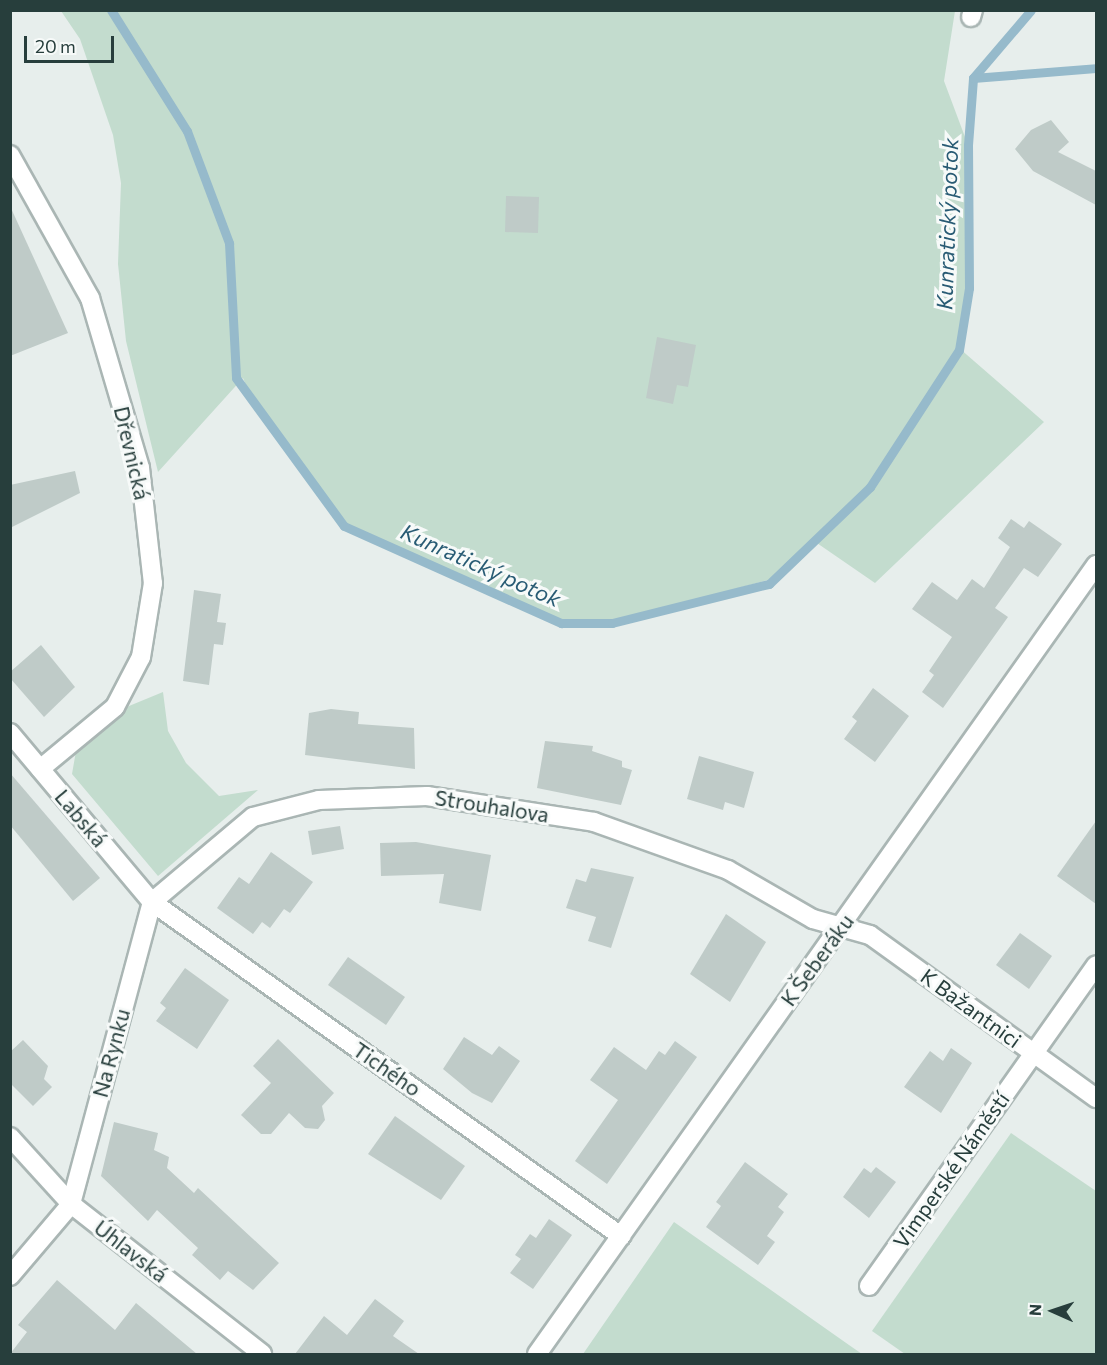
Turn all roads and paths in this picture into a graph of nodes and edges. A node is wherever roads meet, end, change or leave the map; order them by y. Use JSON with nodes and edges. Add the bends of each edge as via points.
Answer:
{"nodes":[{"id":1,"x":10,"y":155,"type":"edge"},
{"id":2,"x":1096,"y":565,"type":"edge"},
{"id":3,"x":10,"y":733,"type":"edge"},
{"id":4,"x":40,"y":769,"type":"junction"},
{"id":5,"x":152,"y":902,"type":"junction"},
{"id":6,"x":842,"y":925,"type":"junction"},
{"id":7,"x":1096,"y":965,"type":"edge"},
{"id":8,"x":1033,"y":1053,"type":"junction"},
{"id":9,"x":1096,"y":1098,"type":"edge"},
{"id":10,"x":10,"y":1137,"type":"edge"},
{"id":11,"x":71,"y":1204,"type":"junction"},
{"id":12,"x":621,"y":1236,"type":"junction"},
{"id":13,"x":10,"y":1276,"type":"edge"},
{"id":14,"x":869,"y":1286,"type":"dead end"},
{"id":15,"x":262,"y":1354,"type":"edge"},
{"id":16,"x":537,"y":1354,"type":"edge"}],
"edges":[{"from":1,"to":4,"type":"street","name":"Dřevnická","via":[[90,298],[140,468],[153,583],[141,657],[115,707]]},
{"from":2,"to":6,"type":"street","name":"K Šeberáku"},
{"from":3,"to":4,"type":"street","name":"Labská"},
{"from":4,"to":5,"type":"street","name":"Labská"},
{"from":5,"to":6,"type":"street","name":"Strouhalova","via":[[253,817],[320,800],[427,796],[594,822],[728,870],[813,919]]},
{"from":5,"to":11,"type":"street","name":"Na Rynku"},
{"from":5,"to":12,"type":"street","name":"Tichého"},
{"from":6,"to":8,"type":"street","name":"K Bažantnici","via":[[870,935]]},
{"from":6,"to":12,"type":"street","name":"K Šeberáku"},
{"from":7,"to":8,"type":"street","name":"Vimperské Náměstí"},
{"from":8,"to":9,"type":"street","name":"K Bažantnici"},
{"from":8,"to":14,"type":"street","name":"Vimperské Náměstí"},
{"from":10,"to":11,"type":"street","name":"Úhlavská"},
{"from":11,"to":13,"type":"street"},
{"from":11,"to":15,"type":"street","name":"Úhlavská"},
{"from":12,"to":16,"type":"street","name":"K Šeberáku"}]}
